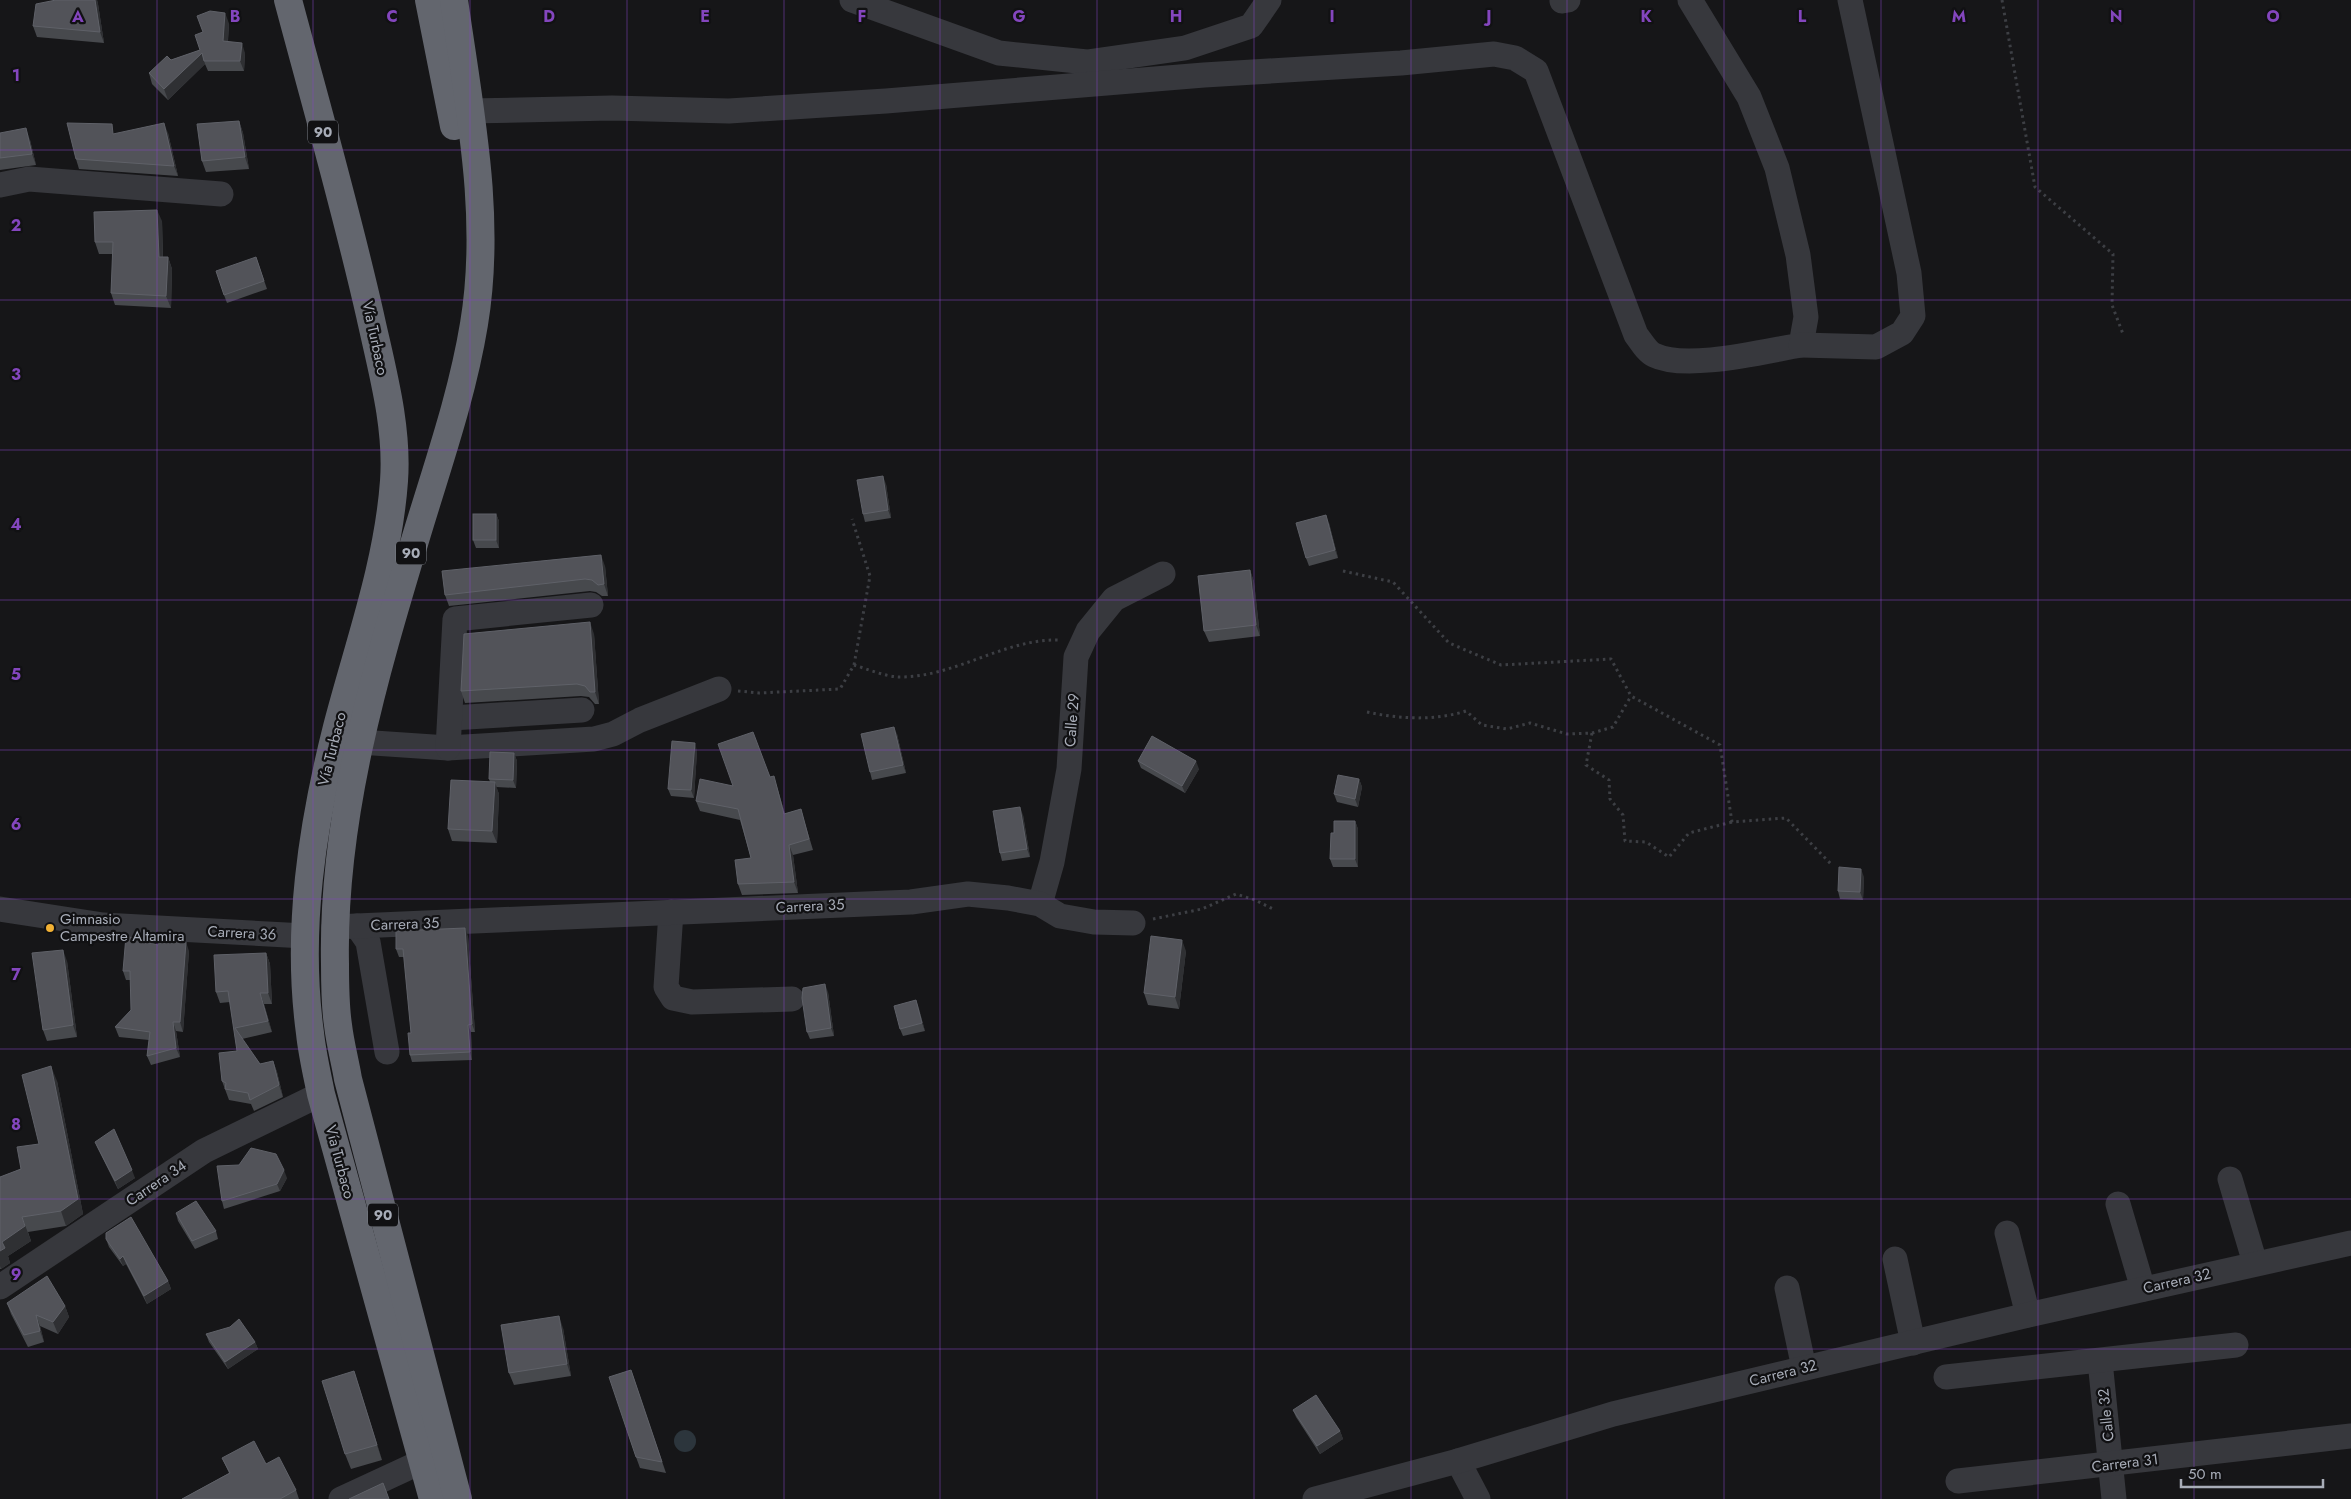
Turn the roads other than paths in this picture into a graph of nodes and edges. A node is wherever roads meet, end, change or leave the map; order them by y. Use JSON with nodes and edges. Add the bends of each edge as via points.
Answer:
{"nodes":[{"id":1,"x":288,"y":0,"type":"edge"},
{"id":2,"x":304,"y":0,"type":"edge"},
{"id":3,"x":429,"y":0,"type":"edge"},
{"id":4,"x":454,"y":0,"type":"edge"},
{"id":5,"x":852,"y":0,"type":"edge"},
{"id":6,"x":1269,"y":0,"type":"edge"},
{"id":7,"x":1690,"y":0,"type":"edge"},
{"id":8,"x":1850,"y":0,"type":"edge"},
{"id":9,"x":469,"y":111,"type":"junction"},
{"id":10,"x":479,"y":179,"type":"junction"},
{"id":11,"x":0,"y":184,"type":"edge"},
{"id":12,"x":221,"y":194,"type":"dead end"},
{"id":13,"x":359,"y":265,"type":"junction"},
{"id":14,"x":1801,"y":345,"type":"junction"},
{"id":15,"x":1163,"y":574,"type":"dead end"},
{"id":16,"x":591,"y":605,"type":"dead end"},
{"id":17,"x":719,"y":689,"type":"road end"},
{"id":18,"x":582,"y":710,"type":"dead end"},
{"id":19,"x":451,"y":718,"type":"junction"},
{"id":20,"x":359,"y":742,"type":"junction"},
{"id":21,"x":448,"y":748,"type":"junction"},
{"id":22,"x":1040,"y":904,"type":"junction"},
{"id":23,"x":0,"y":909,"type":"edge"},
{"id":24,"x":671,"y":912,"type":"junction"},
{"id":25,"x":1133,"y":923,"type":"road end"},
{"id":26,"x":346,"y":926,"type":"junction"},
{"id":27,"x":305,"y":936,"type":"junction"},
{"id":28,"x":792,"y":999,"type":"dead end"},
{"id":29,"x":387,"y":1052,"type":"dead end"},
{"id":30,"x":321,"y":1094,"type":"junction"},
{"id":31,"x":2230,"y":1179,"type":"dead end"},
{"id":32,"x":2118,"y":1204,"type":"dead end"},
{"id":33,"x":2007,"y":1233,"type":"dead end"},
{"id":34,"x":2351,"y":1243,"type":"edge"},
{"id":35,"x":1895,"y":1259,"type":"dead end"},
{"id":36,"x":2255,"y":1263,"type":"junction"},
{"id":37,"x":0,"y":1287,"type":"edge"},
{"id":38,"x":1787,"y":1288,"type":"dead end"},
{"id":39,"x":2142,"y":1289,"type":"junction"},
{"id":40,"x":2028,"y":1315,"type":"junction"},
{"id":41,"x":1913,"y":1343,"type":"junction"},
{"id":42,"x":2236,"y":1344,"type":"dead end"},
{"id":43,"x":2100,"y":1361,"type":"junction"},
{"id":44,"x":1804,"y":1368,"type":"junction"},
{"id":45,"x":1946,"y":1376,"type":"dead end"},
{"id":46,"x":2351,"y":1436,"type":"edge"},
{"id":47,"x":422,"y":1461,"type":"junction"},
{"id":48,"x":1458,"y":1461,"type":"junction"},
{"id":49,"x":2111,"y":1465,"type":"junction"},
{"id":50,"x":1958,"y":1481,"type":"dead end"},
{"id":51,"x":341,"y":1499,"type":"edge"},
{"id":52,"x":433,"y":1499,"type":"edge"},
{"id":53,"x":458,"y":1499,"type":"edge"},
{"id":54,"x":1315,"y":1499,"type":"edge"},
{"id":55,"x":1478,"y":1499,"type":"edge"},
{"id":56,"x":2114,"y":1499,"type":"edge"}],
"edges":[{"from":1,"to":13,"type":"highway","name":"Vía Turbaco","number":"90"},
{"from":2,"to":13,"type":"highway","via":[[370,232]]},
{"from":3,"to":10,"type":"highway","via":[[456,136]]},
{"from":4,"to":9,"type":"highway","name":"Vía Turbaco","number":"90"},
{"from":5,"to":6,"type":"street","via":[[999,53],[1087,62],[1185,48],[1251,26]]},
{"from":7,"to":14,"type":"street","via":[[1749,97],[1777,168],[1798,255],[1806,317]]},
{"from":8,"to":14,"type":"street","via":[[1909,273],[1913,316],[1902,333],[1876,347]]},
{"from":9,"to":10,"type":"highway","name":"Vía Turbaco","number":"90"},
{"from":9,"to":14,"type":"street","via":[[612,108],[729,111],[1494,54],[1515,58],[1536,71],[1636,335],[1651,354],[1670,361],[1712,360]]},
{"from":10,"to":20,"type":"highway","name":"Vía Turbaco","number":"90","via":[[481,245],[475,322],[459,396]]},
{"from":11,"to":12,"type":"street","via":[[29,179]]},
{"from":13,"to":27,"type":"highway","name":"Vía Turbaco","number":"90","via":[[394,434],[394,479],[388,534],[321,792]]},
{"from":15,"to":22,"type":"street","name":"Calle 29","via":[[1114,599],[1088,631],[1076,657],[1069,769],[1052,862]]},
{"from":16,"to":19,"type":"street","via":[[455,619]]},
{"from":17,"to":21,"type":"street","via":[[594,739]]},
{"from":18,"to":19,"type":"street"},
{"from":19,"to":21,"type":"street"},
{"from":20,"to":21,"type":"street"},
{"from":20,"to":26,"type":"highway","name":"Vía Turbaco","number":"90","via":[[339,856]]},
{"from":22,"to":24,"type":"street","name":"Carrera 35","via":[[968,894],[911,902]]},
{"from":22,"to":25,"type":"street","name":"Carrera 35","via":[[1060,916],[1094,922]]},
{"from":23,"to":27,"type":"street","name":"Carrera 36","via":[[103,925]]},
{"from":24,"to":26,"type":"street","name":"Carrera 35"},
{"from":24,"to":28,"type":"street","via":[[666,987],[673,998],[692,1002]]},
{"from":26,"to":29,"type":"street","via":[[368,942]]},
{"from":26,"to":53,"type":"highway","name":"Vía Turbaco","number":"90","via":[[337,1024],[348,1079]]},
{"from":27,"to":30,"type":"highway","name":"Vía Turbaco","number":"90","via":[[310,1033]]},
{"from":30,"to":37,"type":"street","name":"Carrera 34","via":[[204,1151]]},
{"from":30,"to":47,"type":"highway","name":"Vía Turbaco","number":"90"},
{"from":31,"to":36,"type":"street"},
{"from":32,"to":39,"type":"street"},
{"from":33,"to":40,"type":"street"},
{"from":34,"to":36,"type":"street","name":"Carrera 32"},
{"from":35,"to":41,"type":"street"},
{"from":36,"to":39,"type":"street","name":"Carrera 32"},
{"from":38,"to":44,"type":"street"},
{"from":39,"to":40,"type":"street","name":"Carrera 32"},
{"from":40,"to":41,"type":"street","name":"Carrera 32"},
{"from":41,"to":44,"type":"street","name":"Carrera 32"},
{"from":42,"to":43,"type":"street"},
{"from":43,"to":45,"type":"street"},
{"from":43,"to":49,"type":"street","name":"Calle 32"},
{"from":44,"to":48,"type":"street","name":"Carrera 32","via":[[1613,1414]]},
{"from":46,"to":49,"type":"street","name":"Carrera 31"},
{"from":47,"to":51,"type":"street"},
{"from":47,"to":52,"type":"highway","name":"Vía Turbaco","number":"90"},
{"from":48,"to":54,"type":"street","name":"Carrera 32"},
{"from":48,"to":55,"type":"street"},
{"from":49,"to":50,"type":"street","name":"Carrera 31"},
{"from":49,"to":56,"type":"street","name":"Calle 32"}]}
